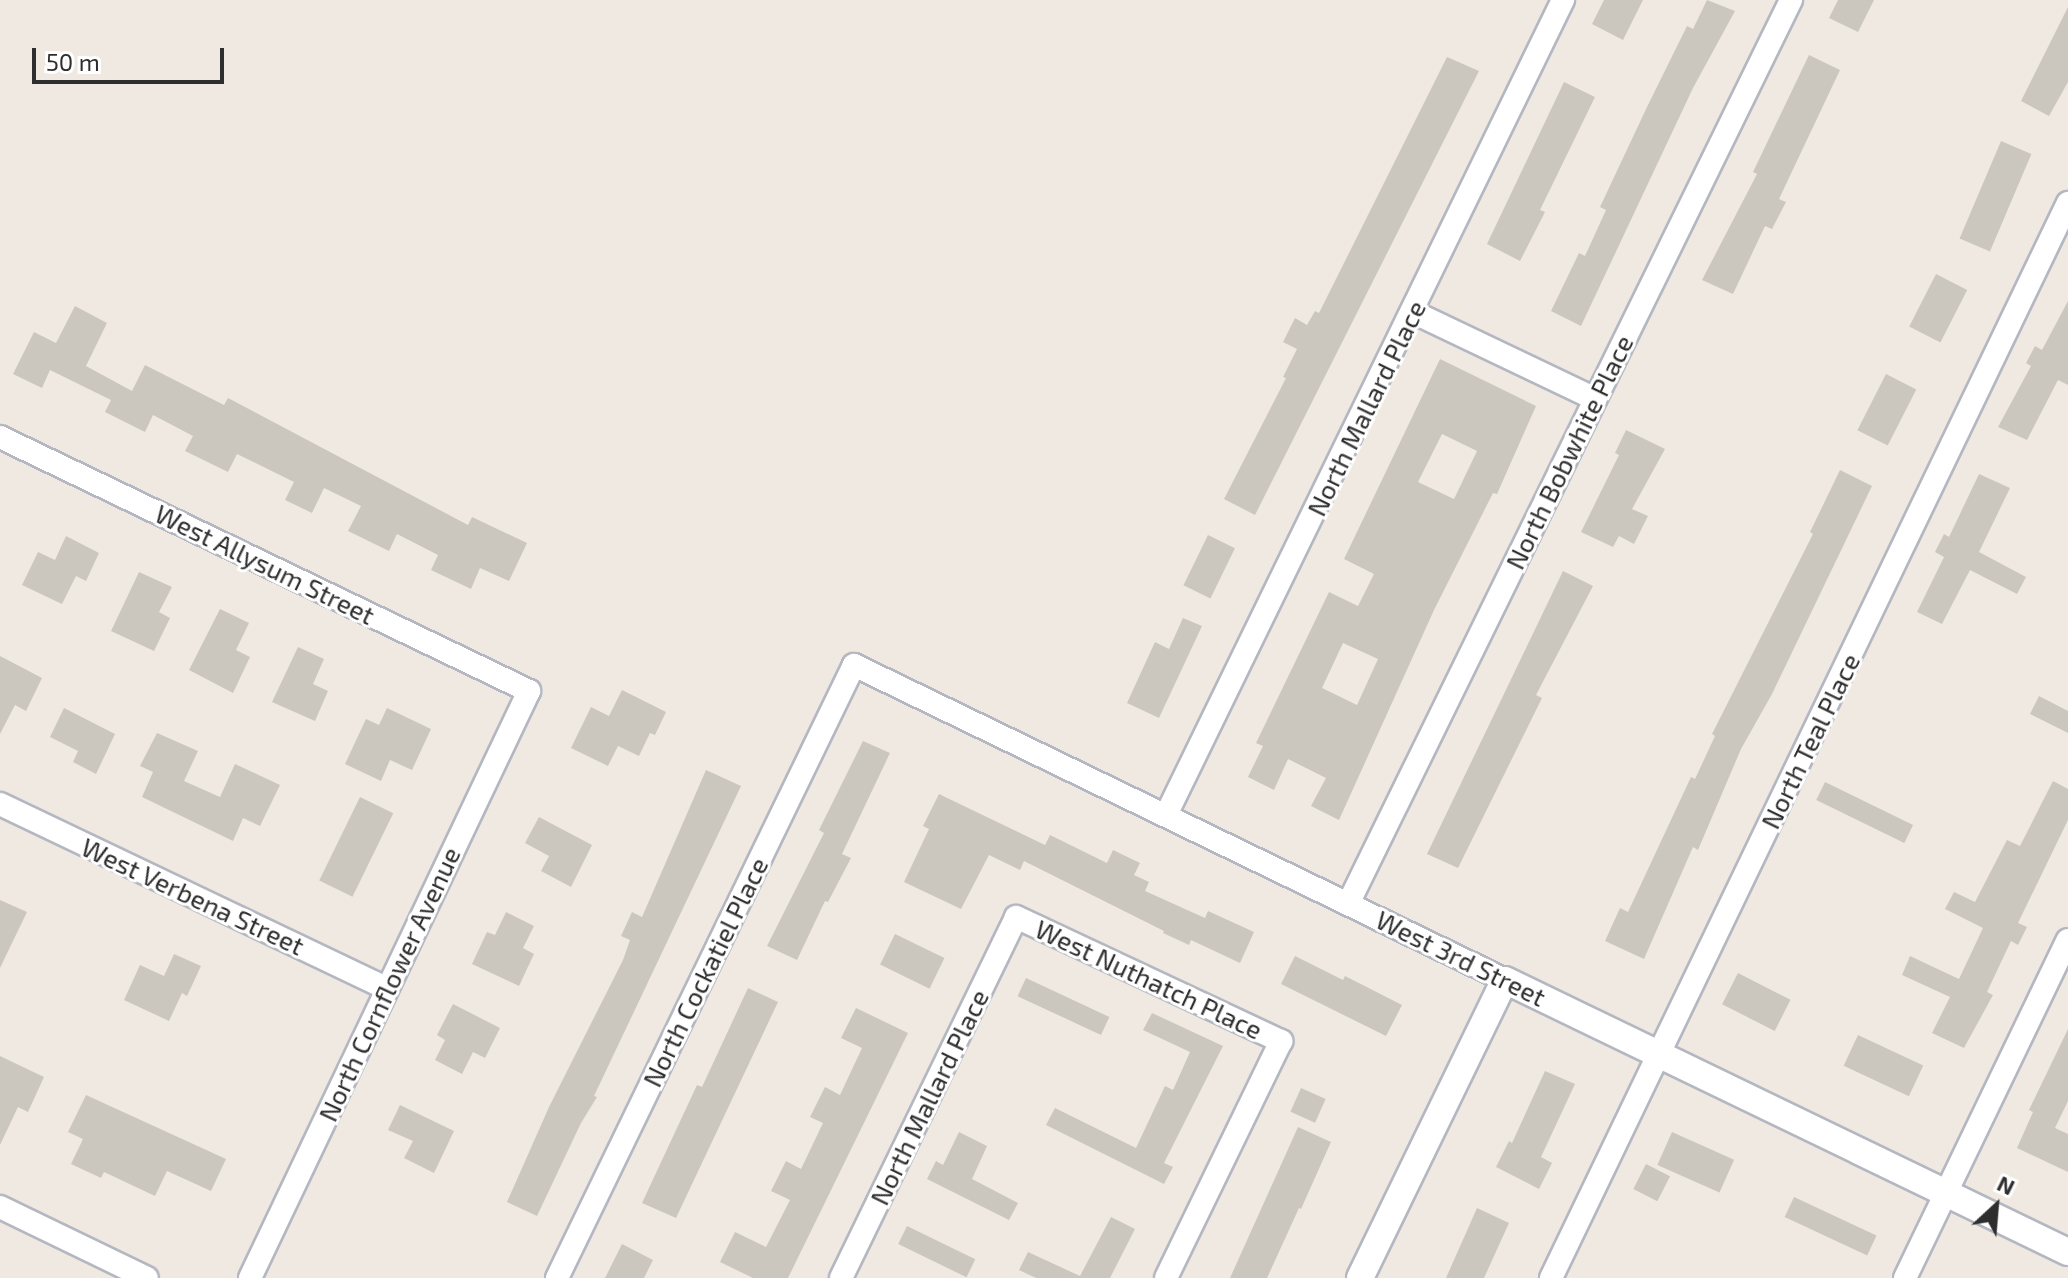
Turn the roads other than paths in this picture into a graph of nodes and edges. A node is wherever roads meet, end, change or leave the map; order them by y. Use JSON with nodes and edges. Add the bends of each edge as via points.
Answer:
{"nodes":[{"id":1,"x":1563,"y":0,"type":"edge"},
{"id":2,"x":1791,"y":0,"type":"edge"},
{"id":3,"x":2068,"y":203,"type":"edge"},
{"id":4,"x":1413,"y":312,"type":"junction"},
{"id":5,"x":1595,"y":399,"type":"junction"},
{"id":6,"x":0,"y":437,"type":"edge"},
{"id":7,"x":854,"y":665,"type":"joint"},
{"id":8,"x":529,"y":691,"type":"joint"},
{"id":9,"x":0,"y":804,"type":"edge"},
{"id":10,"x":1166,"y":815,"type":"junction"},
{"id":11,"x":1348,"y":904,"type":"junction"},
{"id":12,"x":1016,"y":917,"type":"joint"},
{"id":13,"x":2068,"y":940,"type":"edge"},
{"id":14,"x":1505,"y":980,"type":"junction"},
{"id":15,"x":386,"y":988,"type":"junction"},
{"id":16,"x":1659,"y":1054,"type":"junction"},
{"id":17,"x":1945,"y":1193,"type":"junction"},
{"id":18,"x":0,"y":1207,"type":"edge"},
{"id":19,"x":2068,"y":1252,"type":"edge"},
{"id":20,"x":147,"y":1278,"type":"edge"},
{"id":21,"x":250,"y":1278,"type":"edge"},
{"id":22,"x":557,"y":1278,"type":"edge"},
{"id":23,"x":841,"y":1278,"type":"edge"},
{"id":24,"x":1166,"y":1278,"type":"edge"},
{"id":25,"x":1360,"y":1278,"type":"edge"},
{"id":26,"x":1551,"y":1278,"type":"edge"},
{"id":27,"x":1905,"y":1278,"type":"edge"}],
"edges":[{"from":1,"to":4,"type":"street","name":"North Mallard Place"},
{"from":2,"to":5,"type":"street","name":"North Bobwhite Place"},
{"from":3,"to":16,"type":"street","name":"North Teal Place"},
{"from":4,"to":5,"type":"street"},
{"from":4,"to":10,"type":"street","name":"North Mallard Place"},
{"from":5,"to":11,"type":"street","name":"North Bobwhite Place"},
{"from":6,"to":8,"type":"street","name":"West Allysum Street"},
{"from":7,"to":10,"type":"street","name":"West 3rd Street"},
{"from":7,"to":22,"type":"street","name":"North Cockatiel Place"},
{"from":8,"to":15,"type":"street","name":"North Cornflower Avenue"},
{"from":9,"to":15,"type":"street","name":"West Verbena Street"},
{"from":10,"to":11,"type":"street","name":"West 3rd Street"},
{"from":11,"to":14,"type":"street","name":"West 3rd Street"},
{"from":12,"to":23,"type":"street","name":"North Mallard Place"},
{"from":12,"to":24,"type":"street","name":"West Nuthatch Place","via":[[1281,1041]]},
{"from":13,"to":17,"type":"street"},
{"from":14,"to":16,"type":"street","name":"West 3rd Street"},
{"from":14,"to":25,"type":"street"},
{"from":15,"to":21,"type":"street","name":"North Cornflower Avenue"},
{"from":16,"to":17,"type":"street","name":"West 3rd Street"},
{"from":16,"to":26,"type":"street","name":"North Teal Place"},
{"from":17,"to":19,"type":"street","name":"West 3rd Street"},
{"from":17,"to":27,"type":"street"},
{"from":18,"to":20,"type":"street"}]}
